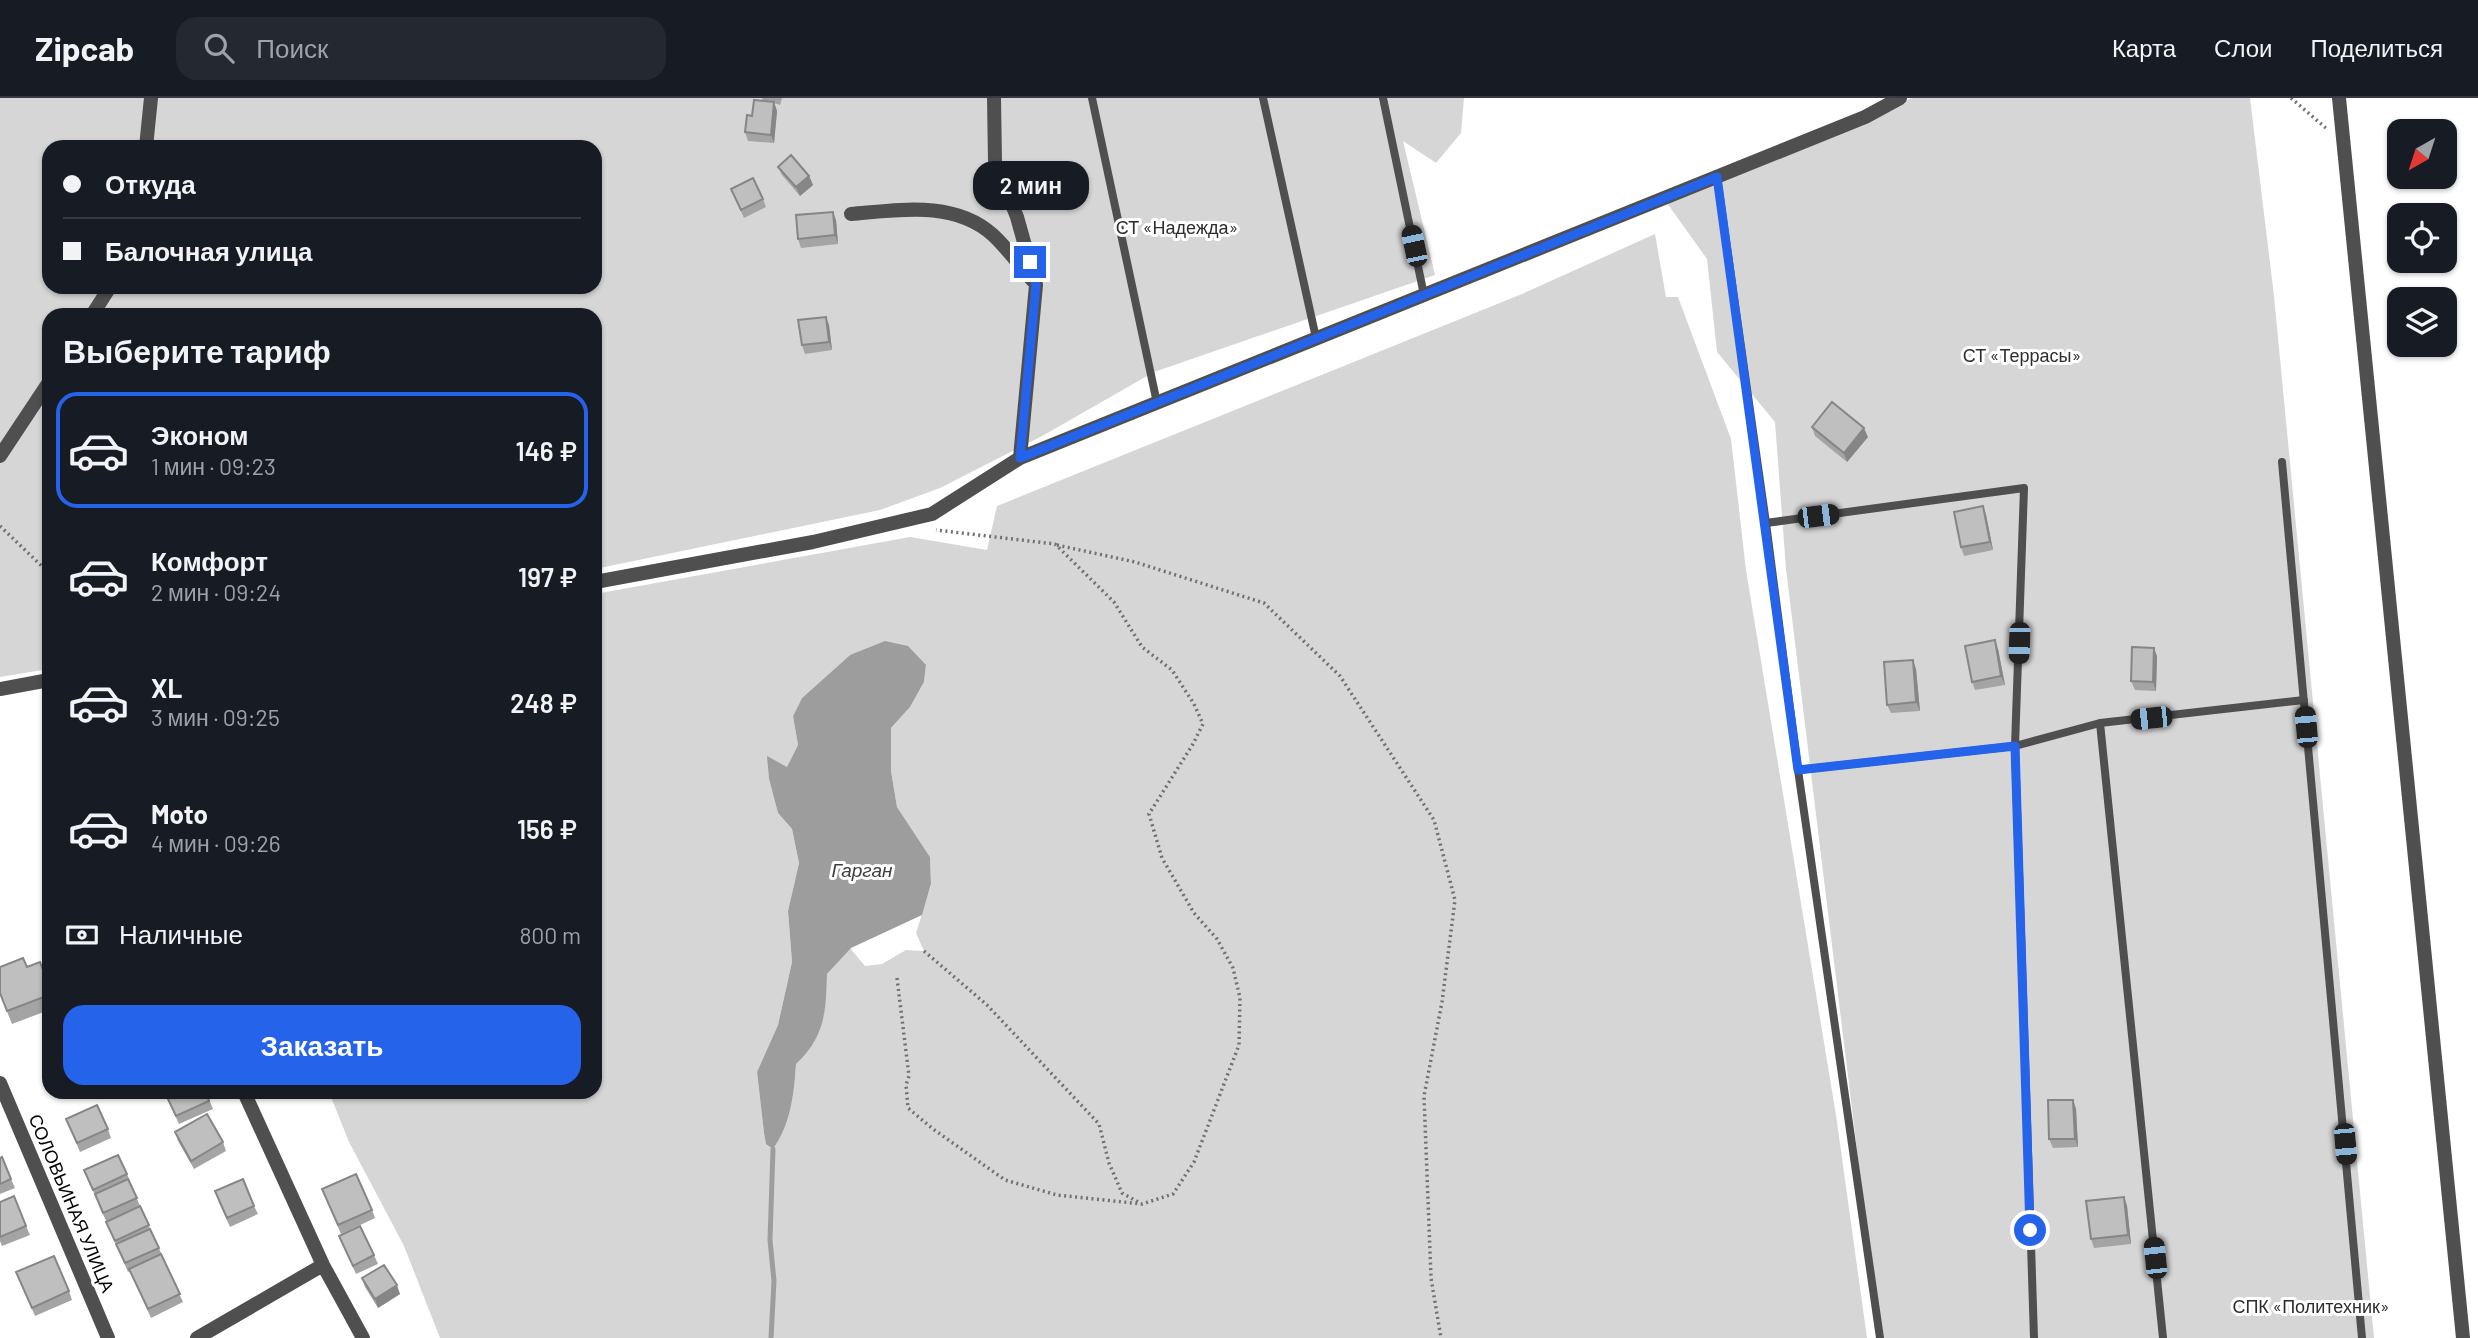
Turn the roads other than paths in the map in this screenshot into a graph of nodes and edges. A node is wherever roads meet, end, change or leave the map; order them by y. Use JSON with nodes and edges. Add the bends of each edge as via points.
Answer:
{"nodes":[{"id":1,"x":151,"y":98,"type":"edge"},
{"id":2,"x":994,"y":98,"type":"edge"},
{"id":3,"x":1092,"y":98,"type":"edge"},
{"id":4,"x":1263,"y":98,"type":"edge"},
{"id":5,"x":1383,"y":98,"type":"edge"},
{"id":6,"x":1900,"y":98,"type":"edge"},
{"id":7,"x":2339,"y":98,"type":"edge"},
{"id":8,"x":147,"y":140,"type":"edge"},
{"id":9,"x":1717,"y":177,"type":"junction"},
{"id":10,"x":851,"y":214,"type":"dead end"},
{"id":11,"x":1036,"y":285,"type":"junction"},
{"id":12,"x":1424,"y":295,"type":"junction"},
{"id":13,"x":1316,"y":338,"type":"junction"},
{"id":14,"x":42,"y":393,"type":"edge"},
{"id":15,"x":1157,"y":402,"type":"junction"},
{"id":16,"x":0,"y":456,"type":"edge"},
{"id":17,"x":1020,"y":458,"type":"junction"},
{"id":18,"x":2282,"y":462,"type":"dead end"},
{"id":19,"x":1766,"y":523,"type":"junction"},
{"id":20,"x":602,"y":581,"type":"edge"},
{"id":21,"x":42,"y":681,"type":"edge"},
{"id":22,"x":0,"y":689,"type":"edge"},
{"id":23,"x":2304,"y":700,"type":"junction"},
{"id":24,"x":2100,"y":723,"type":"junction"},
{"id":25,"x":2015,"y":746,"type":"junction"},
{"id":26,"x":1798,"y":770,"type":"junction"},
{"id":27,"x":0,"y":1083,"type":"edge"},
{"id":28,"x":247,"y":1099,"type":"edge"},
{"id":29,"x":323,"y":1265,"type":"junction"},
{"id":30,"x":108,"y":1338,"type":"edge"},
{"id":31,"x":197,"y":1338,"type":"edge"},
{"id":32,"x":363,"y":1338,"type":"edge"},
{"id":33,"x":1880,"y":1338,"type":"edge"},
{"id":34,"x":2034,"y":1338,"type":"edge"},
{"id":35,"x":2163,"y":1338,"type":"edge"},
{"id":36,"x":2362,"y":1338,"type":"edge"},
{"id":37,"x":2463,"y":1338,"type":"edge"}],
"edges":[{"from":1,"to":8,"type":"street"},
{"from":2,"to":11,"type":"street","via":[[995,162]]},
{"from":3,"to":15,"type":"lane"},
{"from":4,"to":13,"type":"lane"},
{"from":5,"to":12,"type":"lane"},
{"from":6,"to":9,"type":"street","via":[[1865,117]]},
{"from":7,"to":37,"type":"street"},
{"from":9,"to":12,"type":"street"},
{"from":9,"to":19,"type":"lane"},
{"from":10,"to":11,"type":"street","via":[[927,208],[962,216],[992,234]]},
{"from":11,"to":17,"type":"street"},
{"from":12,"to":13,"type":"street"},
{"from":13,"to":15,"type":"street"},
{"from":14,"to":16,"type":"street"},
{"from":15,"to":17,"type":"street"},
{"from":17,"to":20,"type":"street","via":[[932,514],[813,542]]},
{"from":18,"to":23,"type":"lane"},
{"from":19,"to":25,"type":"lane","via":[[2024,488]]},
{"from":19,"to":26,"type":"lane"},
{"from":21,"to":22,"type":"street"},
{"from":23,"to":24,"type":"lane"},
{"from":23,"to":36,"type":"lane"},
{"from":24,"to":25,"type":"lane"},
{"from":24,"to":35,"type":"lane"},
{"from":25,"to":26,"type":"lane"},
{"from":25,"to":34,"type":"lane"},
{"from":26,"to":33,"type":"lane"},
{"from":27,"to":30,"type":"street","name":"СОЛОВЬИНАЯ УЛИЦА"},
{"from":28,"to":29,"type":"street"},
{"from":29,"to":31,"type":"street"},
{"from":29,"to":32,"type":"street"}]}
